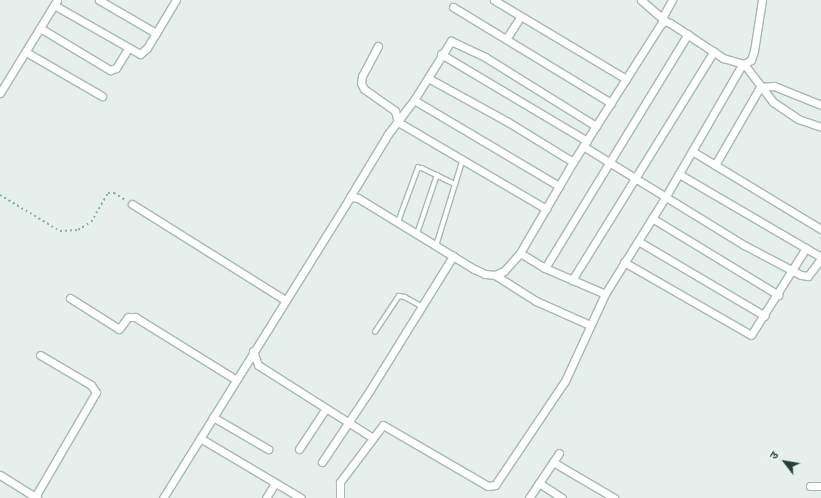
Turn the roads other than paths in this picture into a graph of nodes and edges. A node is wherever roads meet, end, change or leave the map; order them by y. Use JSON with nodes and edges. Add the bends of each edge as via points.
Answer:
{"nodes":[{"id":1,"x":99,"y":0,"type":"edge"},
{"id":2,"x":176,"y":0,"type":"edge"},
{"id":3,"x":494,"y":0,"type":"edge"},
{"id":4,"x":641,"y":0,"type":"edge"},
{"id":5,"x":672,"y":0,"type":"edge"},
{"id":6,"x":762,"y":0,"type":"edge"},
{"id":7,"x":56,"y":3,"type":"edge"},
{"id":8,"x":453,"y":7,"type":"dead end"},
{"id":9,"x":521,"y":16,"type":"junction"},
{"id":10,"x":664,"y":20,"type":"junction"},
{"id":11,"x":40,"y":28,"type":"junction"},
{"id":12,"x":156,"y":33,"type":"junction"},
{"id":13,"x":688,"y":34,"type":"junction"},
{"id":14,"x":506,"y":39,"type":"junction"},
{"id":15,"x":378,"y":46,"type":"dead end"},
{"id":16,"x":128,"y":49,"type":"junction"},
{"id":17,"x":714,"y":51,"type":"junction"},
{"id":18,"x":26,"y":52,"type":"junction"},
{"id":19,"x":441,"y":54,"type":"junction"},
{"id":20,"x":743,"y":64,"type":"junction"},
{"id":21,"x":428,"y":78,"type":"junction"},
{"id":22,"x":626,"y":79,"type":"junction"},
{"id":23,"x":760,"y":87,"type":"junction"},
{"id":24,"x":0,"y":93,"type":"edge"},
{"id":25,"x":102,"y":96,"type":"dead end"},
{"id":26,"x":414,"y":100,"type":"junction"},
{"id":27,"x":611,"y":103,"type":"junction"},
{"id":28,"x":821,"y":105,"type":"edge"},
{"id":29,"x":398,"y":122,"type":"junction"},
{"id":30,"x":596,"y":126,"type":"junction"},
{"id":31,"x":821,"y":127,"type":"edge"},
{"id":32,"x":585,"y":143,"type":"junction"},
{"id":33,"x":692,"y":151,"type":"junction"},
{"id":34,"x":463,"y":159,"type":"junction"},
{"id":35,"x":608,"y":161,"type":"junction"},
{"id":36,"x":573,"y":162,"type":"junction"},
{"id":37,"x":715,"y":165,"type":"junction"},
{"id":38,"x":679,"y":174,"type":"junction"},
{"id":39,"x":437,"y":175,"type":"junction"},
{"id":40,"x":636,"y":178,"type":"junction"},
{"id":41,"x":455,"y":184,"type":"junction"},
{"id":42,"x":559,"y":186,"type":"junction"},
{"id":43,"x":666,"y":196,"type":"junction"},
{"id":44,"x":350,"y":197,"type":"junction"},
{"id":45,"x":132,"y":204,"type":"road end"},
{"id":46,"x":546,"y":209,"type":"junction"},
{"id":47,"x":652,"y":218,"type":"junction"},
{"id":48,"x":398,"y":222,"type":"junction"},
{"id":49,"x":821,"y":229,"type":"edge"},
{"id":50,"x":417,"y":234,"type":"junction"},
{"id":51,"x":638,"y":241,"type":"junction"},
{"id":52,"x":436,"y":246,"type":"junction"},
{"id":53,"x":806,"y":248,"type":"junction"},
{"id":54,"x":520,"y":253,"type":"junction"},
{"id":55,"x":453,"y":256,"type":"junction"},
{"id":56,"x":821,"y":258,"type":"edge"},
{"id":57,"x":624,"y":262,"type":"junction"},
{"id":58,"x":545,"y":268,"type":"junction"},
{"id":59,"x":792,"y":271,"type":"junction"},
{"id":60,"x":496,"y":275,"type":"junction"},
{"id":61,"x":572,"y":280,"type":"junction"},
{"id":62,"x":605,"y":294,"type":"junction"},
{"id":63,"x":778,"y":295,"type":"junction"},
{"id":64,"x":70,"y":298,"type":"dead end"},
{"id":65,"x":285,"y":300,"type":"junction"},
{"id":66,"x":421,"y":306,"type":"junction"},
{"id":67,"x":765,"y":316,"type":"junction"},
{"id":68,"x":590,"y":325,"type":"junction"},
{"id":69,"x":375,"y":332,"type":"dead end"},
{"id":70,"x":253,"y":351,"type":"junction"},
{"id":71,"x":40,"y":355,"type":"dead end"},
{"id":72,"x":235,"y":379,"type":"junction"},
{"id":73,"x":326,"y":408,"type":"junction"},
{"id":74,"x":213,"y":417,"type":"junction"},
{"id":75,"x":348,"y":422,"type":"junction"},
{"id":76,"x":200,"y":438,"type":"junction"},
{"id":77,"x":372,"y":438,"type":"junction"},
{"id":78,"x":268,"y":449,"type":"dead end"},
{"id":79,"x":299,"y":449,"type":"dead end"},
{"id":80,"x":559,"y":453,"type":"dead end"},
{"id":81,"x":322,"y":462,"type":"dead end"},
{"id":82,"x":553,"y":462,"type":"junction"},
{"id":83,"x":0,"y":475,"type":"edge"},
{"id":84,"x":275,"y":483,"type":"junction"},
{"id":85,"x":539,"y":483,"type":"junction"},
{"id":86,"x":810,"y":486,"type":"dead end"},
{"id":87,"x":821,"y":486,"type":"edge"},
{"id":88,"x":36,"y":497,"type":"edge"},
{"id":89,"x":163,"y":498,"type":"edge"},
{"id":90,"x":266,"y":498,"type":"edge"},
{"id":91,"x":301,"y":498,"type":"edge"},
{"id":92,"x":340,"y":498,"type":"edge"},
{"id":93,"x":529,"y":498,"type":"edge"},
{"id":94,"x":562,"y":498,"type":"edge"},
{"id":95,"x":614,"y":498,"type":"edge"}],
"edges":[{"from":1,"to":12,"type":"street"},
{"from":2,"to":12,"type":"street"},
{"from":3,"to":9,"type":"street"},
{"from":4,"to":10,"type":"street"},
{"from":5,"to":10,"type":"street"},
{"from":6,"to":20,"type":"street","via":[[754,51],[750,60]]},
{"from":7,"to":11,"type":"street"},
{"from":7,"to":16,"type":"street"},
{"from":8,"to":14,"type":"street"},
{"from":9,"to":14,"type":"street"},
{"from":9,"to":22,"type":"street"},
{"from":10,"to":13,"type":"street"},
{"from":10,"to":22,"type":"street"},
{"from":11,"to":16,"type":"street","via":[[110,70],[116,68]]},
{"from":11,"to":18,"type":"street"},
{"from":12,"to":16,"type":"street","via":[[140,54]]},
{"from":13,"to":17,"type":"street"},
{"from":13,"to":35,"type":"street"},
{"from":14,"to":27,"type":"street"},
{"from":15,"to":29,"type":"street","via":[[362,76],[362,86],[395,111]]},
{"from":17,"to":20,"type":"street"},
{"from":17,"to":40,"type":"street"},
{"from":18,"to":24,"type":"street"},
{"from":18,"to":25,"type":"street"},
{"from":19,"to":21,"type":"street"},
{"from":19,"to":30,"type":"street","via":[[448,42],[458,42]]},
{"from":19,"to":32,"type":"street"},
{"from":20,"to":23,"type":"street"},
{"from":20,"to":33,"type":"street"},
{"from":21,"to":26,"type":"street"},
{"from":21,"to":36,"type":"street","via":[[508,122]]},
{"from":22,"to":27,"type":"street"},
{"from":23,"to":28,"type":"street","via":[[774,86]]},
{"from":23,"to":31,"type":"street","via":[[784,110]]},
{"from":23,"to":37,"type":"street"},
{"from":26,"to":29,"type":"street"},
{"from":26,"to":42,"type":"street"},
{"from":27,"to":30,"type":"street"},
{"from":29,"to":34,"type":"street"},
{"from":29,"to":44,"type":"street","via":[[379,147]]},
{"from":30,"to":32,"type":"street"},
{"from":32,"to":35,"type":"street"},
{"from":32,"to":36,"type":"street"},
{"from":33,"to":37,"type":"street"},
{"from":33,"to":38,"type":"street"},
{"from":34,"to":41,"type":"lane"},
{"from":34,"to":46,"type":"street"},
{"from":35,"to":40,"type":"street"},
{"from":35,"to":58,"type":"street"},
{"from":36,"to":42,"type":"street"},
{"from":37,"to":49,"type":"street"},
{"from":38,"to":43,"type":"street"},
{"from":38,"to":53,"type":"street"},
{"from":39,"to":41,"type":"lane"},
{"from":39,"to":48,"type":"lane","via":[[418,168]]},
{"from":39,"to":50,"type":"lane"},
{"from":40,"to":43,"type":"street"},
{"from":40,"to":61,"type":"street"},
{"from":41,"to":52,"type":"lane"},
{"from":42,"to":46,"type":"street"},
{"from":43,"to":47,"type":"street"},
{"from":43,"to":59,"type":"street","via":[[744,245]]},
{"from":44,"to":48,"type":"street","via":[[358,198]]},
{"from":44,"to":65,"type":"street"},
{"from":45,"to":65,"type":"street"},
{"from":46,"to":54,"type":"street"},
{"from":47,"to":51,"type":"street"},
{"from":47,"to":63,"type":"street"},
{"from":48,"to":50,"type":"street"},
{"from":50,"to":52,"type":"street"},
{"from":51,"to":57,"type":"street"},
{"from":51,"to":67,"type":"street"},
{"from":52,"to":55,"type":"street"},
{"from":53,"to":56,"type":"street"},
{"from":53,"to":59,"type":"street"},
{"from":54,"to":58,"type":"street"},
{"from":54,"to":60,"type":"street","via":[[512,264]]},
{"from":55,"to":60,"type":"street","via":[[485,274]]},
{"from":55,"to":66,"type":"street"},
{"from":56,"to":59,"type":"street","via":[[808,276]]},
{"from":57,"to":62,"type":"street"},
{"from":57,"to":67,"type":"street","via":[[748,335],[754,333]]},
{"from":58,"to":61,"type":"street"},
{"from":59,"to":63,"type":"street"},
{"from":60,"to":68,"type":"street","via":[[531,299]]},
{"from":61,"to":62,"type":"street"},
{"from":62,"to":68,"type":"street"},
{"from":63,"to":67,"type":"street"},
{"from":64,"to":72,"type":"street","via":[[118,329],[128,317],[134,317]]},
{"from":65,"to":70,"type":"street"},
{"from":66,"to":69,"type":"lane","via":[[399,296]]},
{"from":66,"to":75,"type":"street"},
{"from":68,"to":77,"type":"street","via":[[565,381],[492,487],[385,426]]},
{"from":70,"to":72,"type":"street"},
{"from":70,"to":73,"type":"street","via":[[258,365]]},
{"from":71,"to":88,"type":"street","via":[[91,385],[96,392]]},
{"from":72,"to":74,"type":"street"},
{"from":73,"to":75,"type":"street"},
{"from":73,"to":79,"type":"street"},
{"from":74,"to":76,"type":"street"},
{"from":74,"to":78,"type":"street"},
{"from":75,"to":77,"type":"street"},
{"from":75,"to":81,"type":"street"},
{"from":76,"to":84,"type":"street"},
{"from":76,"to":89,"type":"street"},
{"from":77,"to":92,"type":"street","via":[[340,482]]},
{"from":80,"to":82,"type":"street"},
{"from":82,"to":85,"type":"street"},
{"from":82,"to":95,"type":"street"},
{"from":83,"to":88,"type":"street"},
{"from":84,"to":90,"type":"street"},
{"from":84,"to":91,"type":"street"},
{"from":85,"to":93,"type":"street"},
{"from":85,"to":94,"type":"street"},
{"from":86,"to":87,"type":"street"}]}
